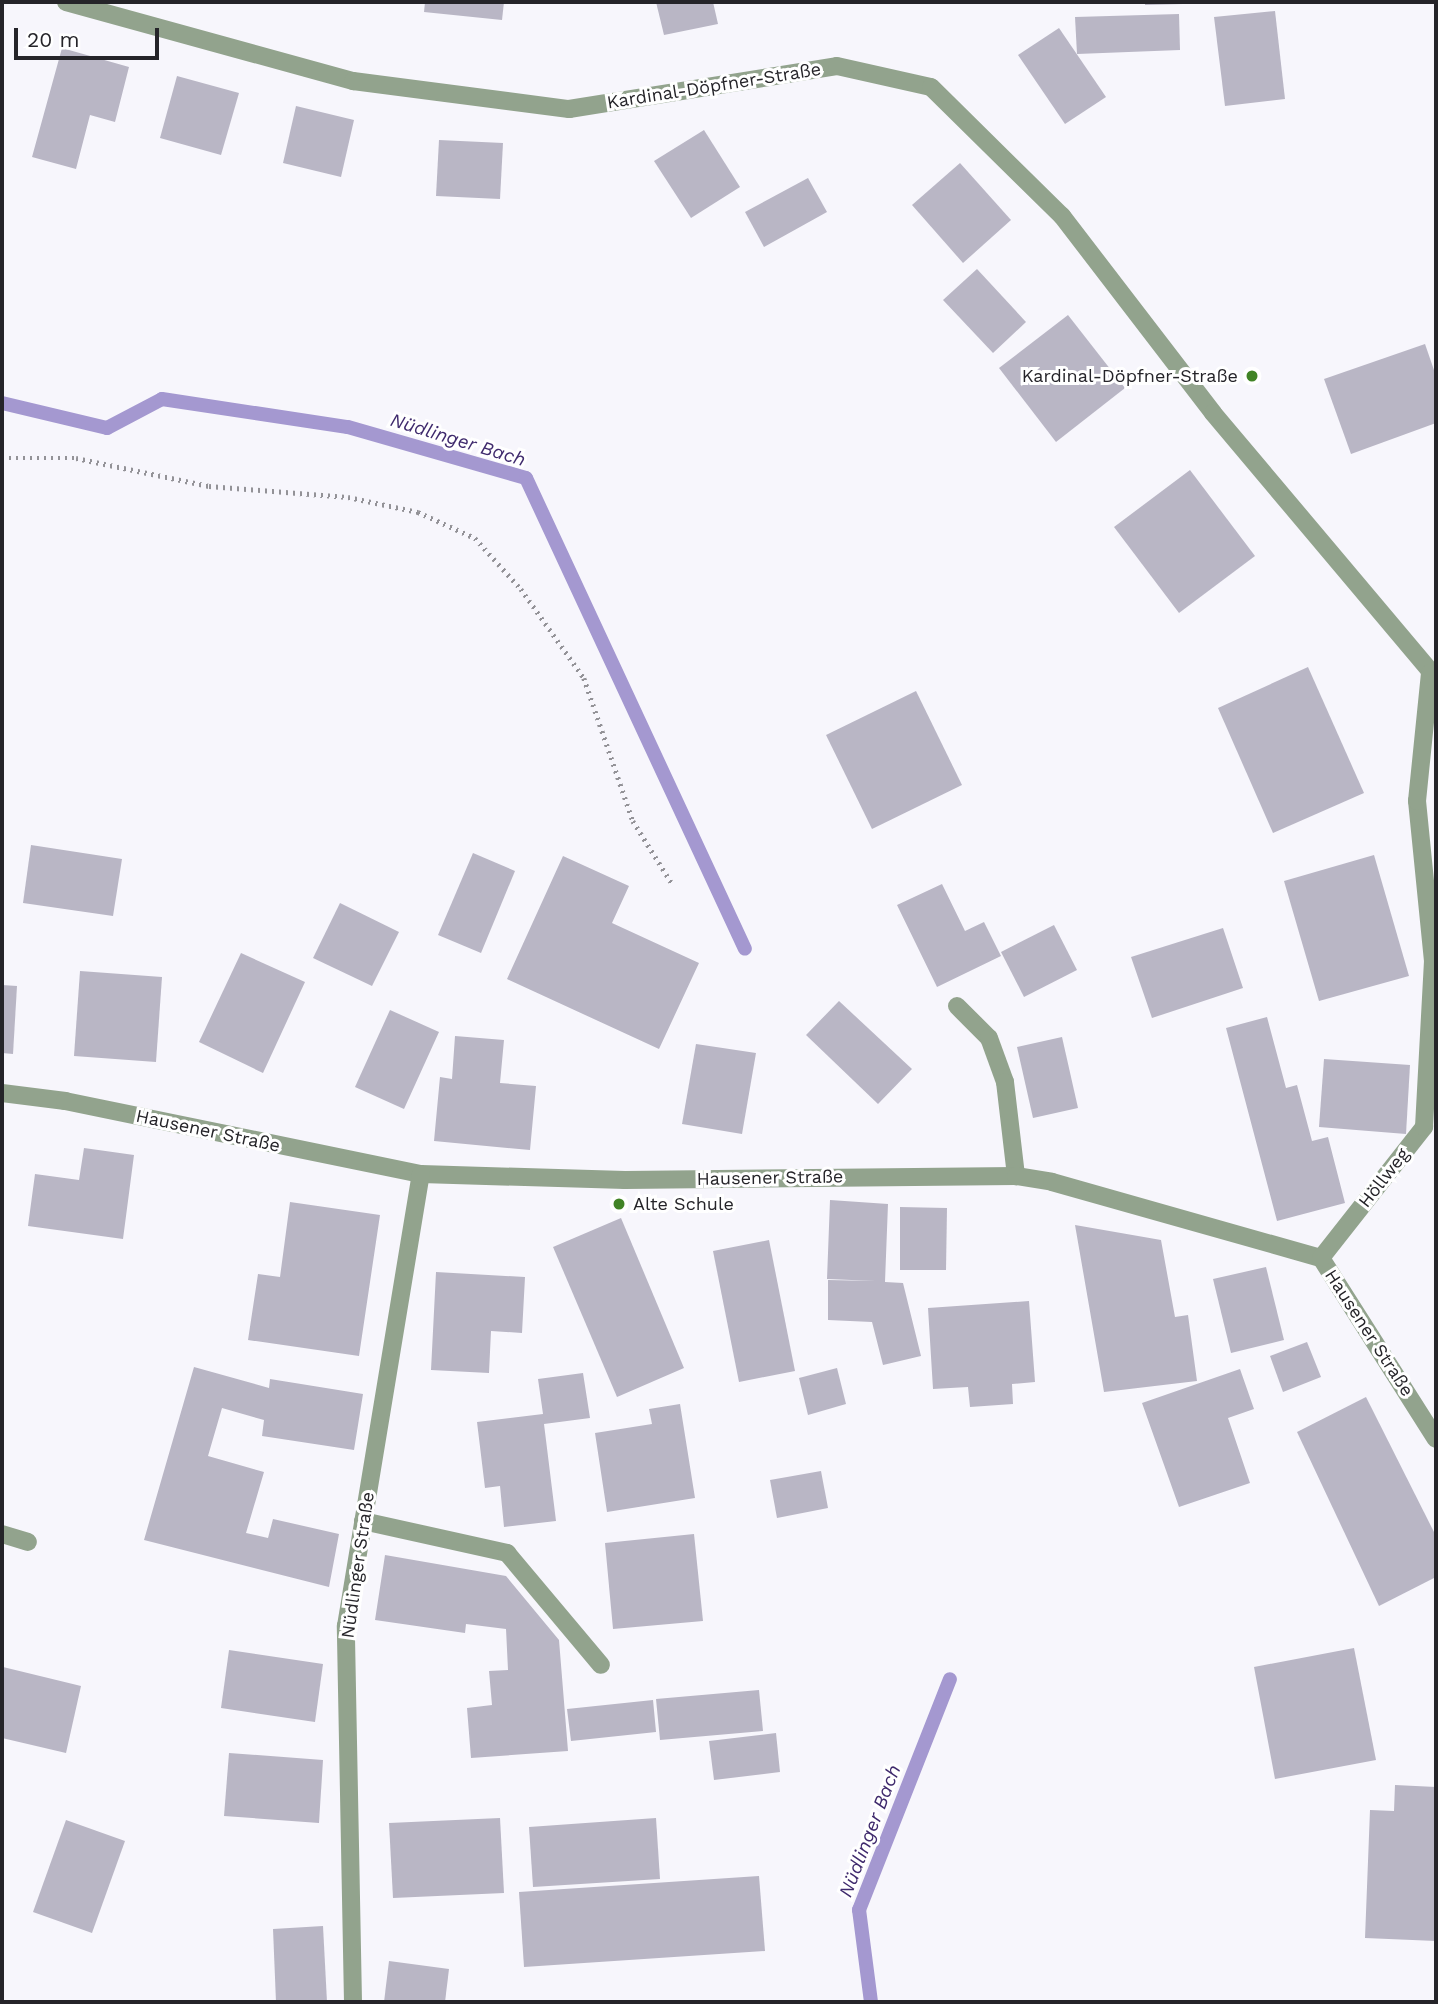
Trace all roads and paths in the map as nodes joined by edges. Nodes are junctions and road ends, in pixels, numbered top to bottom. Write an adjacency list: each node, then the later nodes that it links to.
1 (66, 2): 3 (street, Kardinal-Döpfner-Straße)
2 (2, 458): 4 (path)
3 (1433, 675): 9 (street, Höllweg)
4 (673, 885)
5 (957, 1006): 8 (street)
6 (2, 1093): 7 (street, Hausener Straße)
7 (421, 1174): 8 (street, Hausener Straße); 11 (street, Nüdlinger Straße)
8 (1016, 1176): 9 (street, Hausener Straße)
9 (1321, 1258): 10 (street, Hausener Straße)
10 (1436, 1439)
11 (363, 1521): 14 (street); 15 (street, Nüdlinger Straße)
12 (2, 1534): 13 (street)
13 (28, 1542)
14 (601, 1665)
15 (354, 2002)

